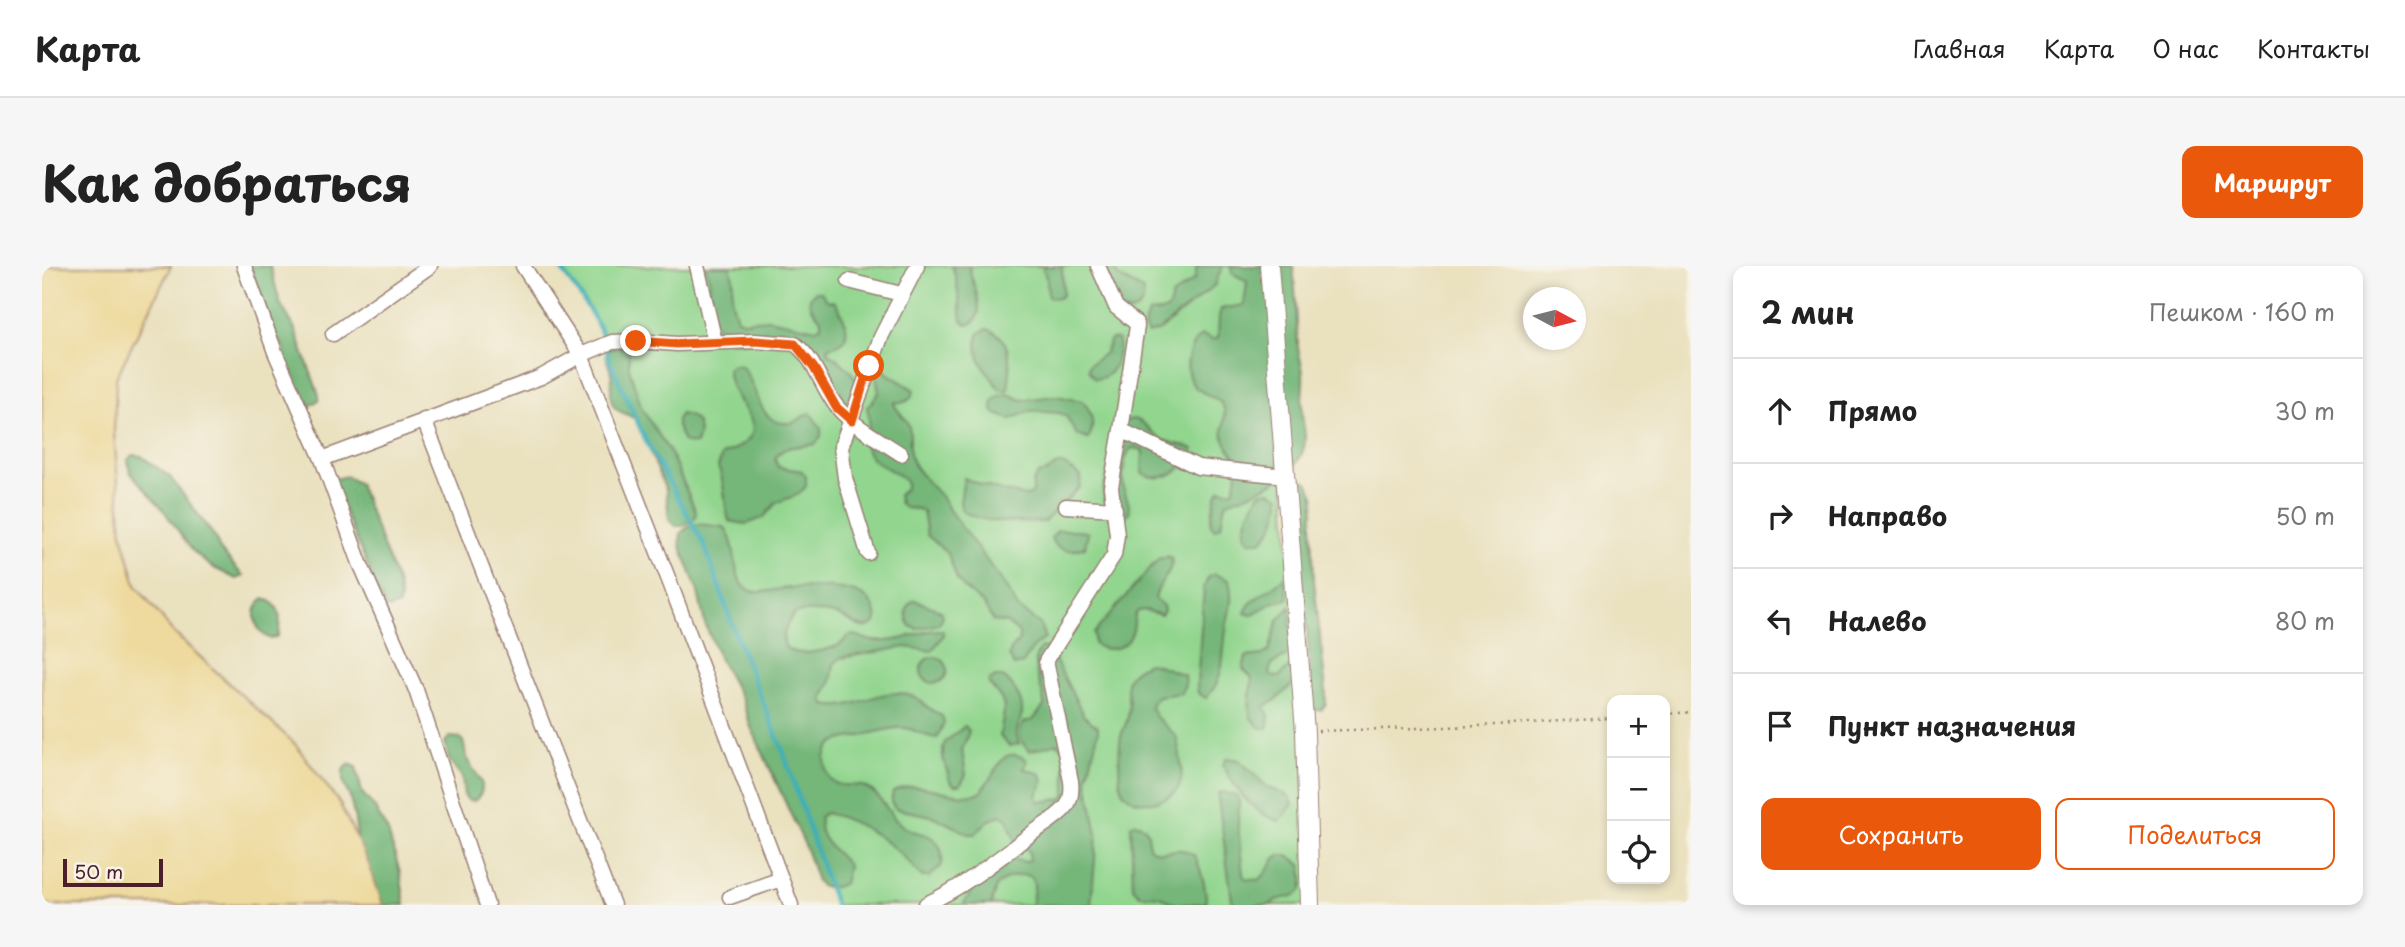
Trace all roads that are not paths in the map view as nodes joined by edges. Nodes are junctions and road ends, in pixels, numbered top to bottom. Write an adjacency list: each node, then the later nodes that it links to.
1 (244, 266): 17 (street)
2 (430, 266): 10 (street)
3 (523, 266): 12 (street)
4 (696, 266): 11 (street)
5 (917, 266): 9 (street)
6 (1098, 266): 15 (street)
7 (1269, 266): 18 (main road)
8 (849, 281): 9 (street)
9 (901, 293): 14 (street)
10 (333, 334)
11 (715, 342): 12 (street); 14 (street)
12 (585, 353): 13 (street); 22 (street)
13 (424, 420): 17 (street); 26 (street)
14 (852, 421): 16 (street); 21 (street)
15 (1121, 430): 18 (street); 20 (street)
16 (901, 454)
17 (323, 459): 25 (street)
18 (1286, 476): 28 (main road)
19 (1066, 506): 20 (street)
20 (1115, 509): 24 (street)
21 (868, 553)
22 (781, 879): 23 (street); 27 (street)
23 (730, 897)
24 (926, 904)
25 (487, 905)
26 (613, 905)
27 (791, 905)
28 (1310, 905)

